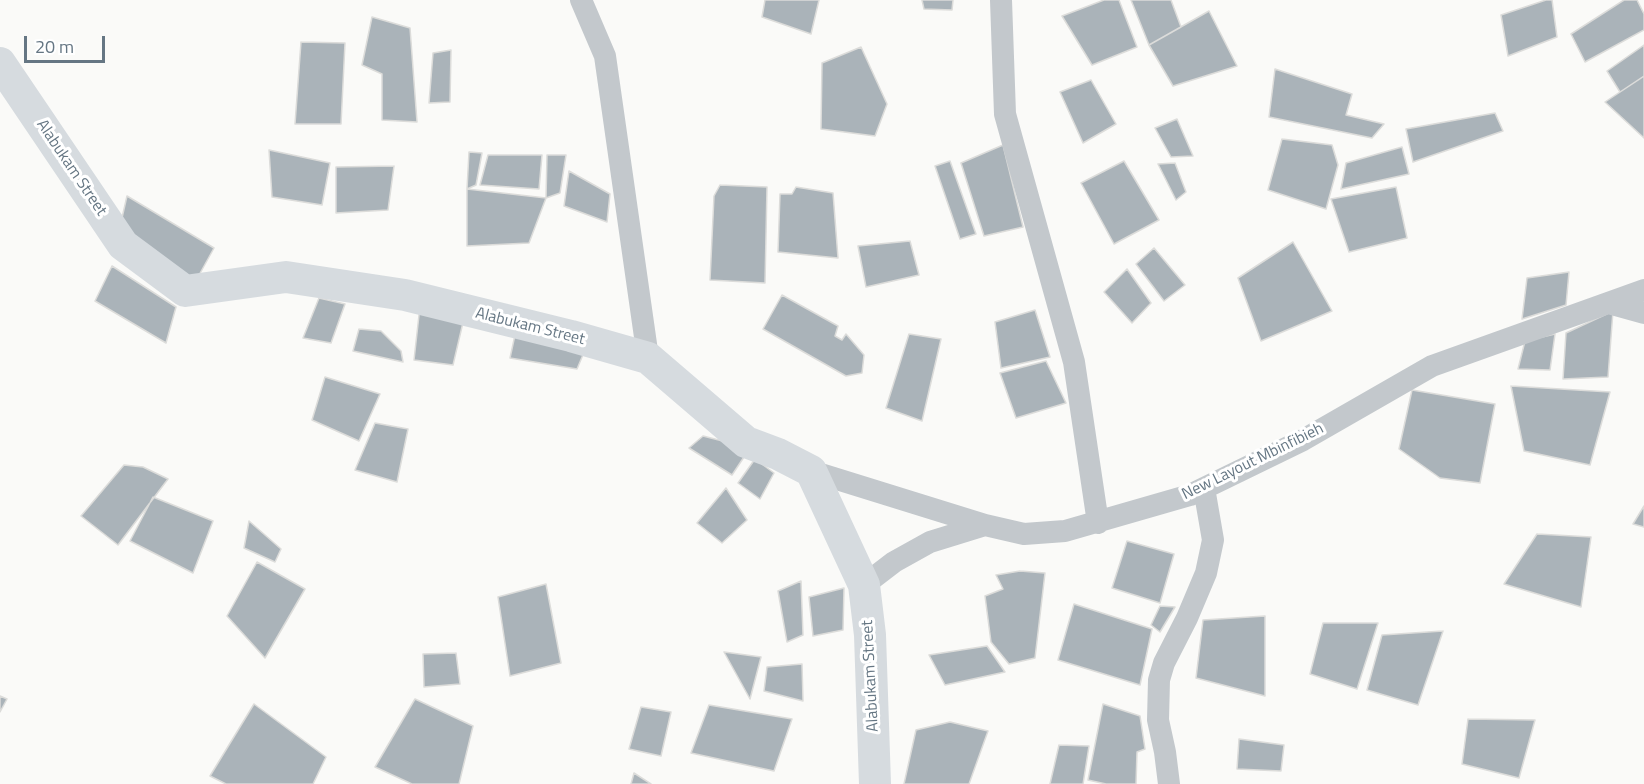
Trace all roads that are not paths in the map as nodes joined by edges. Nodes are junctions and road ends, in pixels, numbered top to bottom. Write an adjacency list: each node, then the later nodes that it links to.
1 (581, 0): 7 (street)
2 (1001, 0): 10 (street)
3 (0, 63): 7 (street, Alabukam Street)
4 (1644, 290): 5 (street, New Layout Mbinfibieh)
5 (1608, 303): 6 (street); 9 (street, New Layout Mbinfibieh)
6 (1644, 313)
7 (648, 358): 8 (street, Alabukam Street)
8 (811, 471): 11 (street, New Layout Mbinfibieh); 12 (street, Alabukam Street)
9 (1204, 488): 10 (street, New Layout Mbinfibieh); 14 (street)
10 (1098, 523): 11 (street, New Layout Mbinfibieh)
11 (985, 525): 12 (street)
12 (864, 585): 13 (street, Alabukam Street)
13 (875, 784)
14 (1169, 784)

